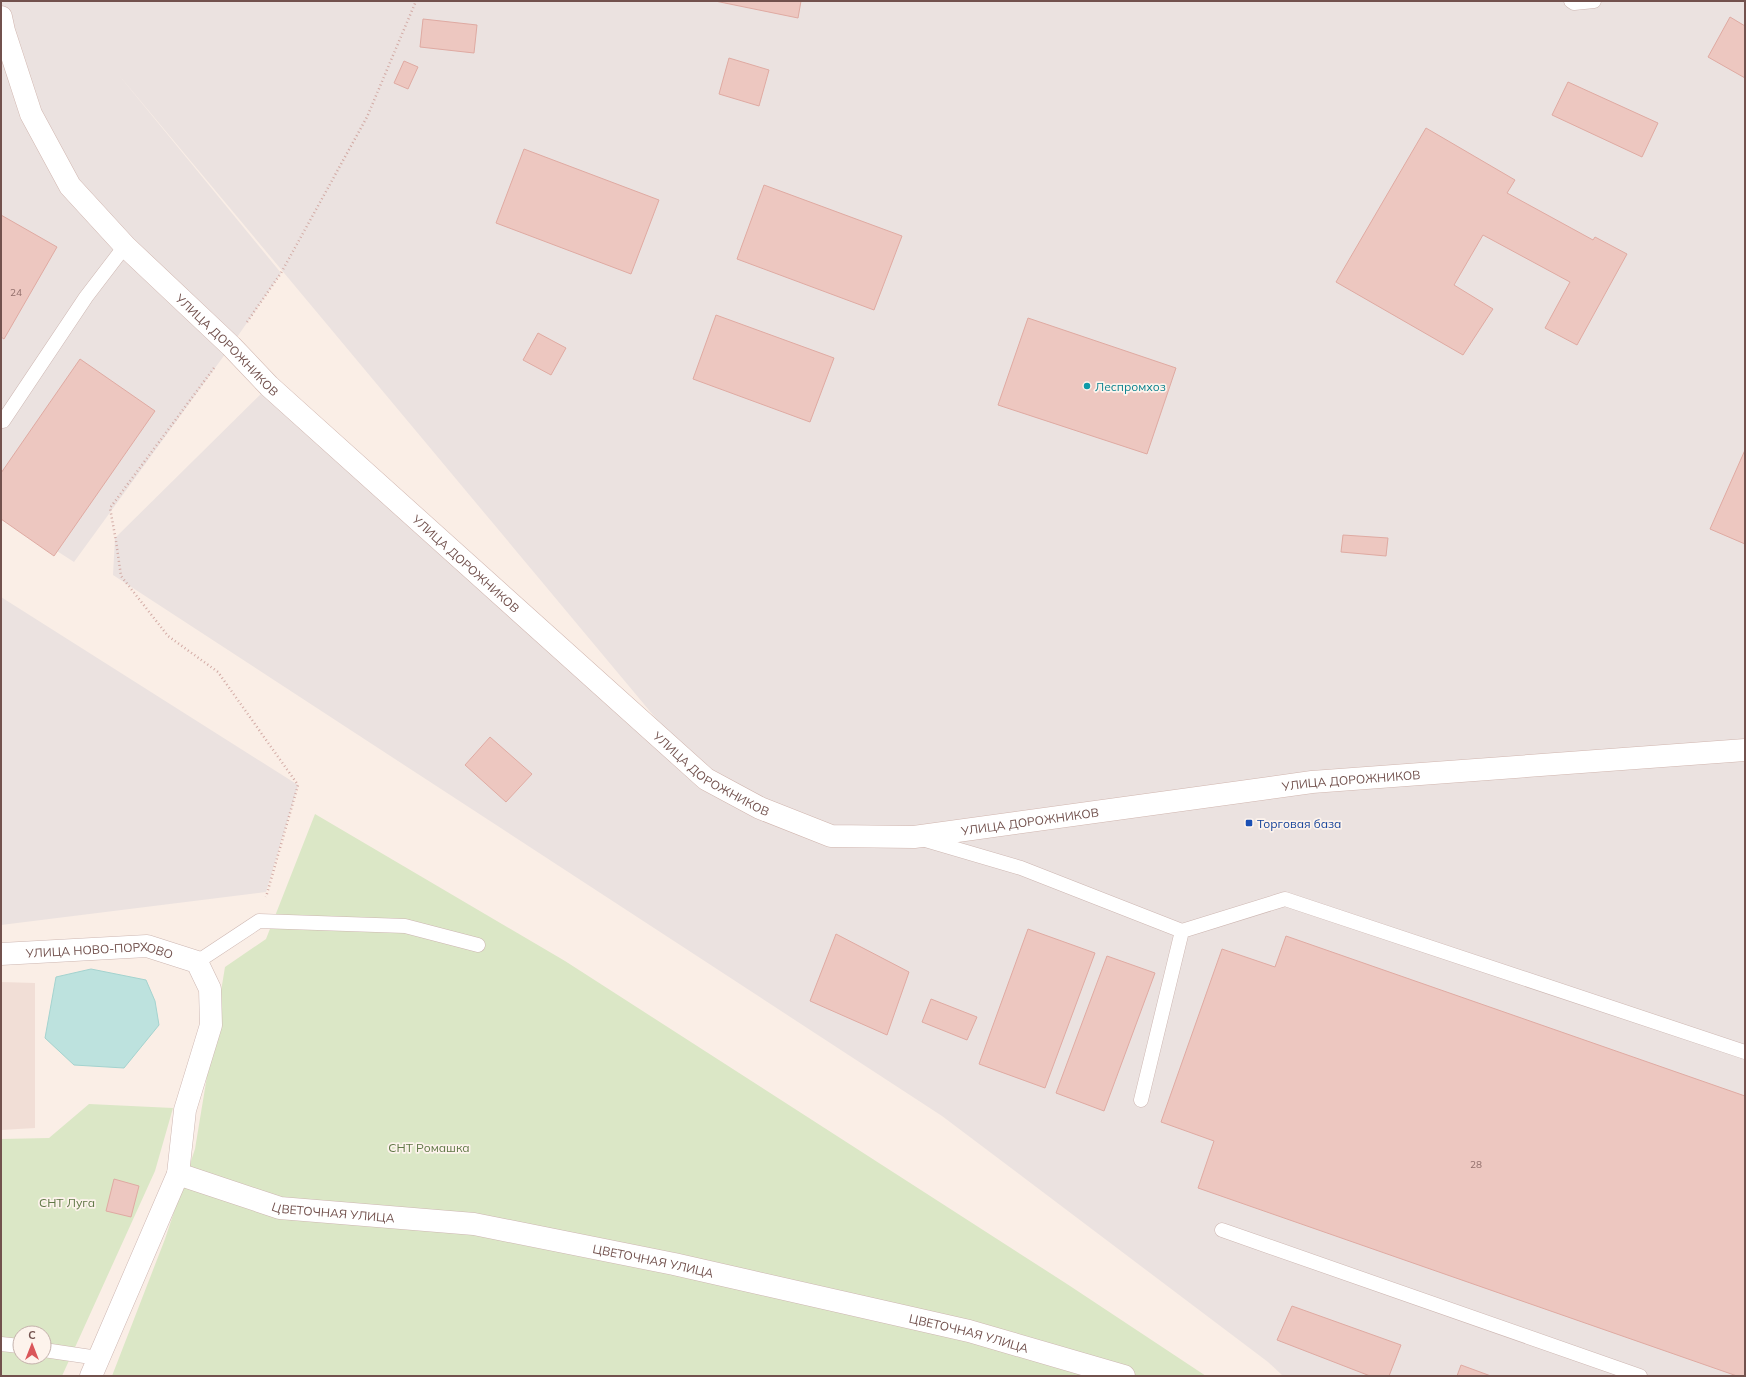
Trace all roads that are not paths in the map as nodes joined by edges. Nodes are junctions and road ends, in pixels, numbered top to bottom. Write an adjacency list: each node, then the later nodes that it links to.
1 (1571, 1): 2 (lane)
2 (1594, 1)
3 (1, 17): 4 (street, УЛИЦА ДОРОЖНИКОВ)
4 (125, 246): 5 (lane); 7 (street, УЛИЦА ДОРОЖНИКОВ)
5 (3, 421)
6 (1745, 750): 7 (street, УЛИЦА ДОРОЖНИКОВ)
7 (914, 837): 8 (lane)
8 (1182, 931): 12 (lane); 13 (lane)
9 (478, 945): 11 (lane)
10 (1, 954): 11 (street, УЛИЦА НОВО-ПОРХОВО)
11 (197, 962): 14 (street)
12 (1745, 1052)
13 (1141, 1100)
14 (178, 1174): 19 (street); 20 (street, ЦВЕТОЧНАЯ УЛИЦА)
15 (1222, 1230): 21 (lane)
16 (1, 1344): 17 (lane)
17 (12, 1345)
18 (52, 1353): 19 (lane)
19 (94, 1367)
20 (1124, 1376)
21 (1640, 1376)

